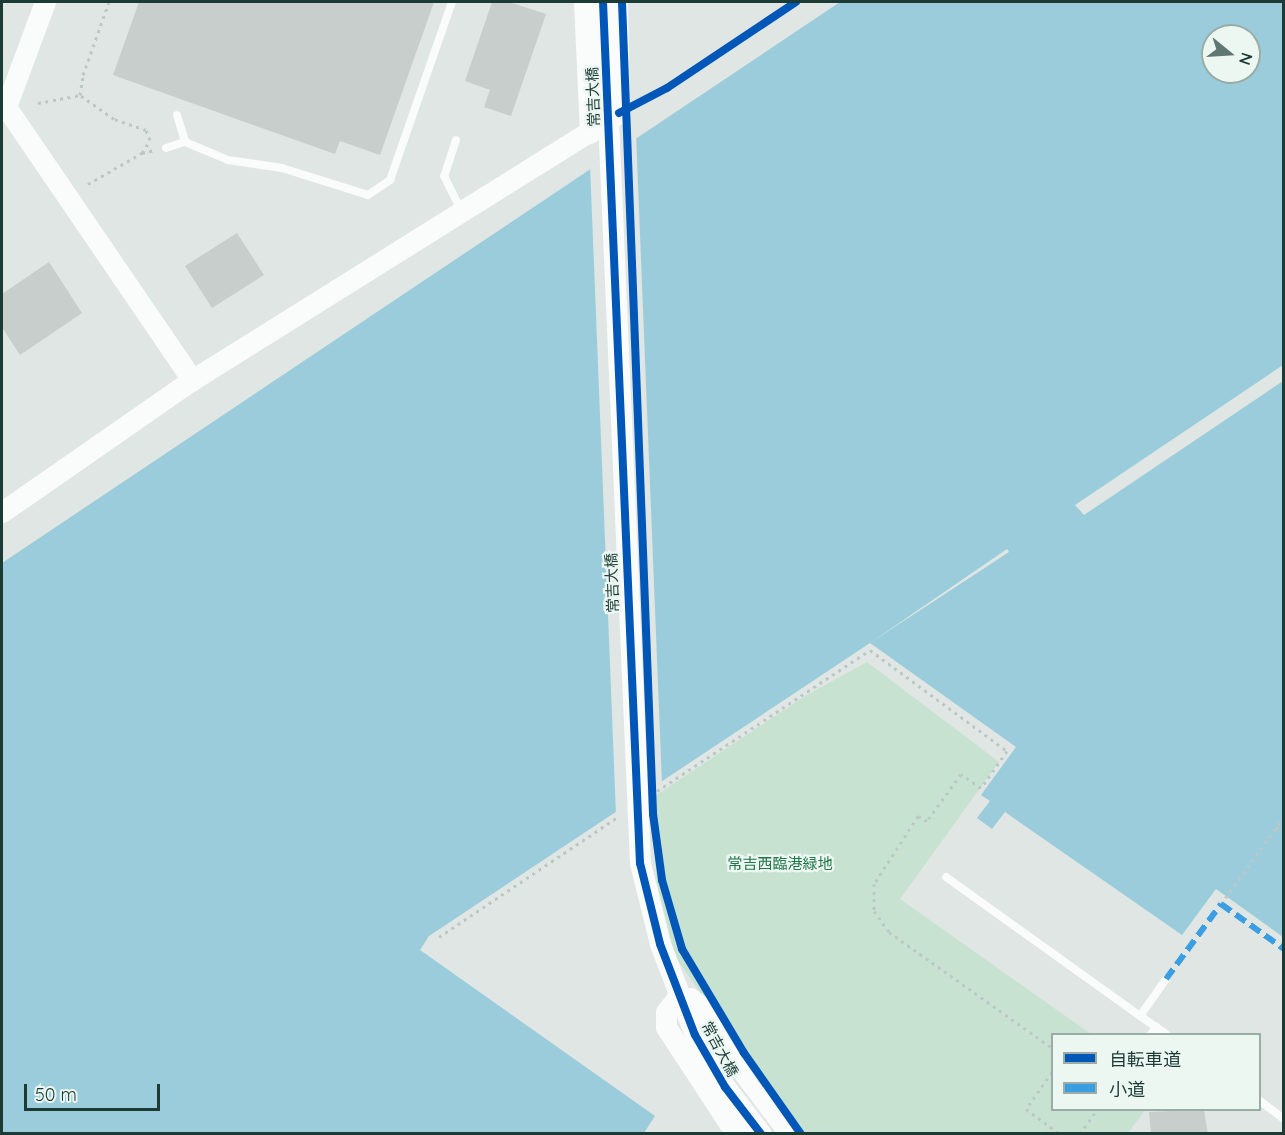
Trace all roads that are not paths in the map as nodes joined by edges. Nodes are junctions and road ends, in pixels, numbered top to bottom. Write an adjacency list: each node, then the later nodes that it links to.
1 (45, 2): 6 (street)
2 (452, 2): 10 (lane)
3 (584, 2): 8 (street)
4 (603, 2): 22 (street, 常吉大橋, bridge)
5 (617, 2): 8 (street)
6 (4, 102): 13 (street)
7 (177, 115): 10 (lane)
8 (590, 133): 12 (street)
9 (456, 140): 12 (lane)
10 (185, 142): 11 (lane)
11 (166, 148)
12 (462, 212): 13 (street)
13 (192, 380): 14 (street)
14 (2, 512)
15 (946, 877): 17 (lane)
16 (1166, 979): 17 (lane)
17 (1140, 1016): 18 (lane)
18 (1154, 1031)
19 (1261, 1102): 20 (lane)
20 (1284, 1119)
21 (736, 1134): 23 (street)
22 (761, 1134)
23 (790, 1134)

